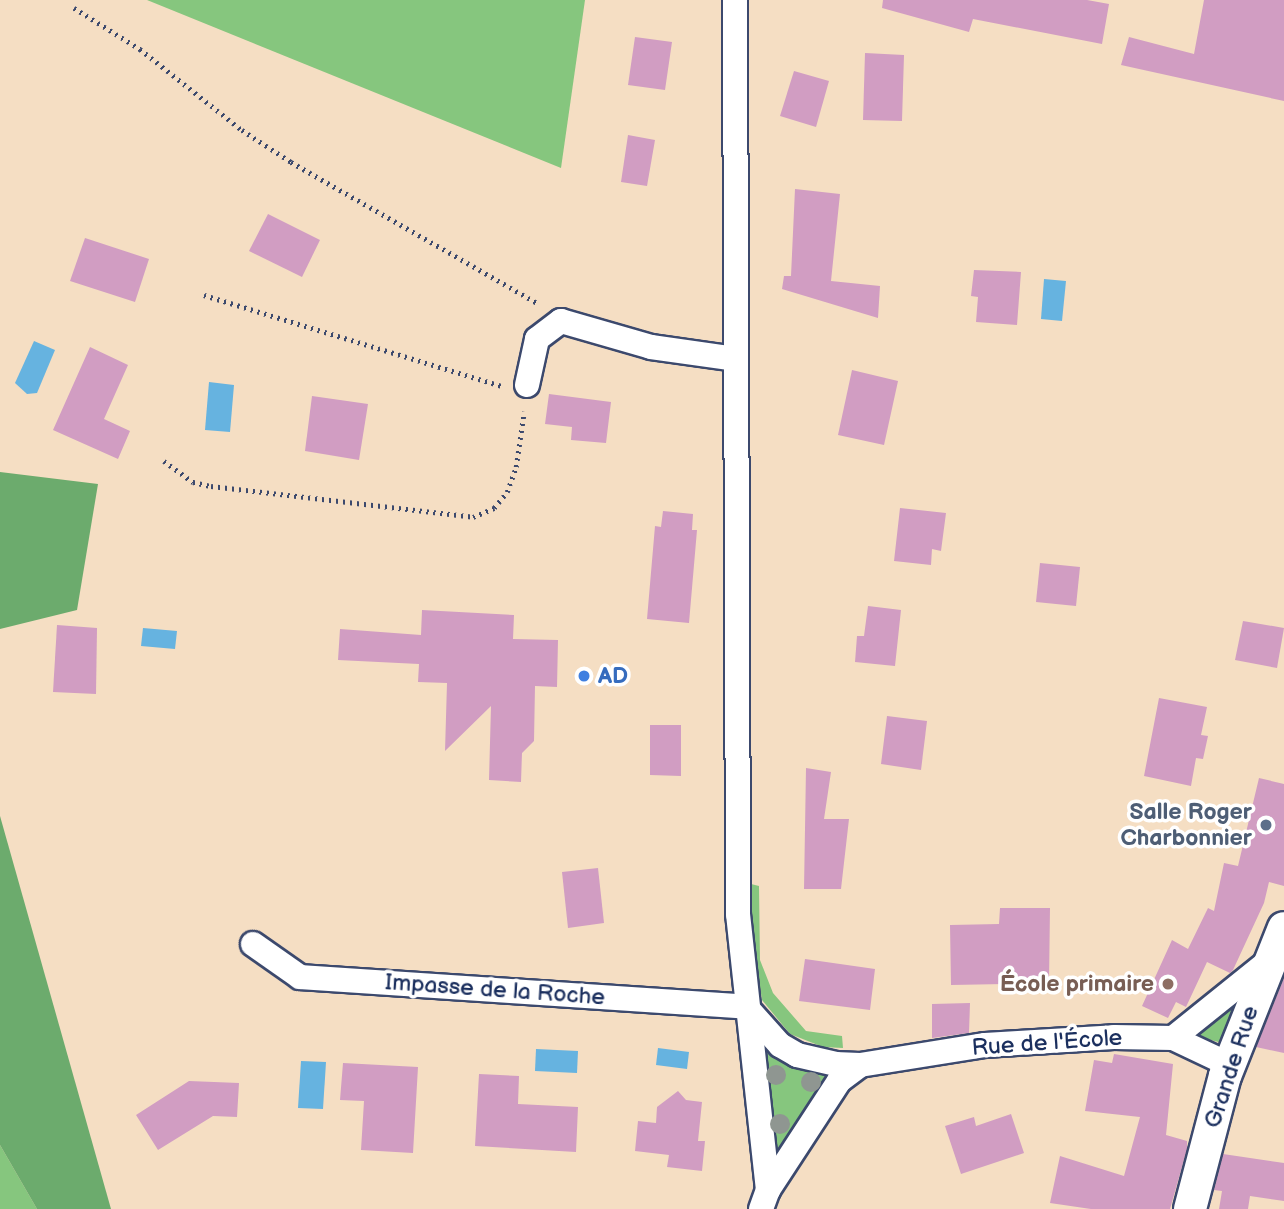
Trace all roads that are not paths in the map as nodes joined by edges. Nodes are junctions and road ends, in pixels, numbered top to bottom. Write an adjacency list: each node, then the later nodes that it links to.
1 (735, 0): 2 (street)
2 (735, 359): 3 (street); 7 (street)
3 (527, 385)
4 (1284, 928): 6 (street, Grande Rue)
5 (253, 944): 7 (street, Impasse de la Roche)
6 (1270, 960): 8 (street); 10 (street, Grande Rue)
7 (747, 1007): 9 (street, Rue de l'École); 11 (street)
8 (1173, 1038): 9 (street, Rue de l'École); 10 (street, Rue de l'École)
9 (860, 1065): 11 (street)
10 (1230, 1065): 12 (street, Grande Rue)
11 (764, 1199)
12 (1190, 1209)

